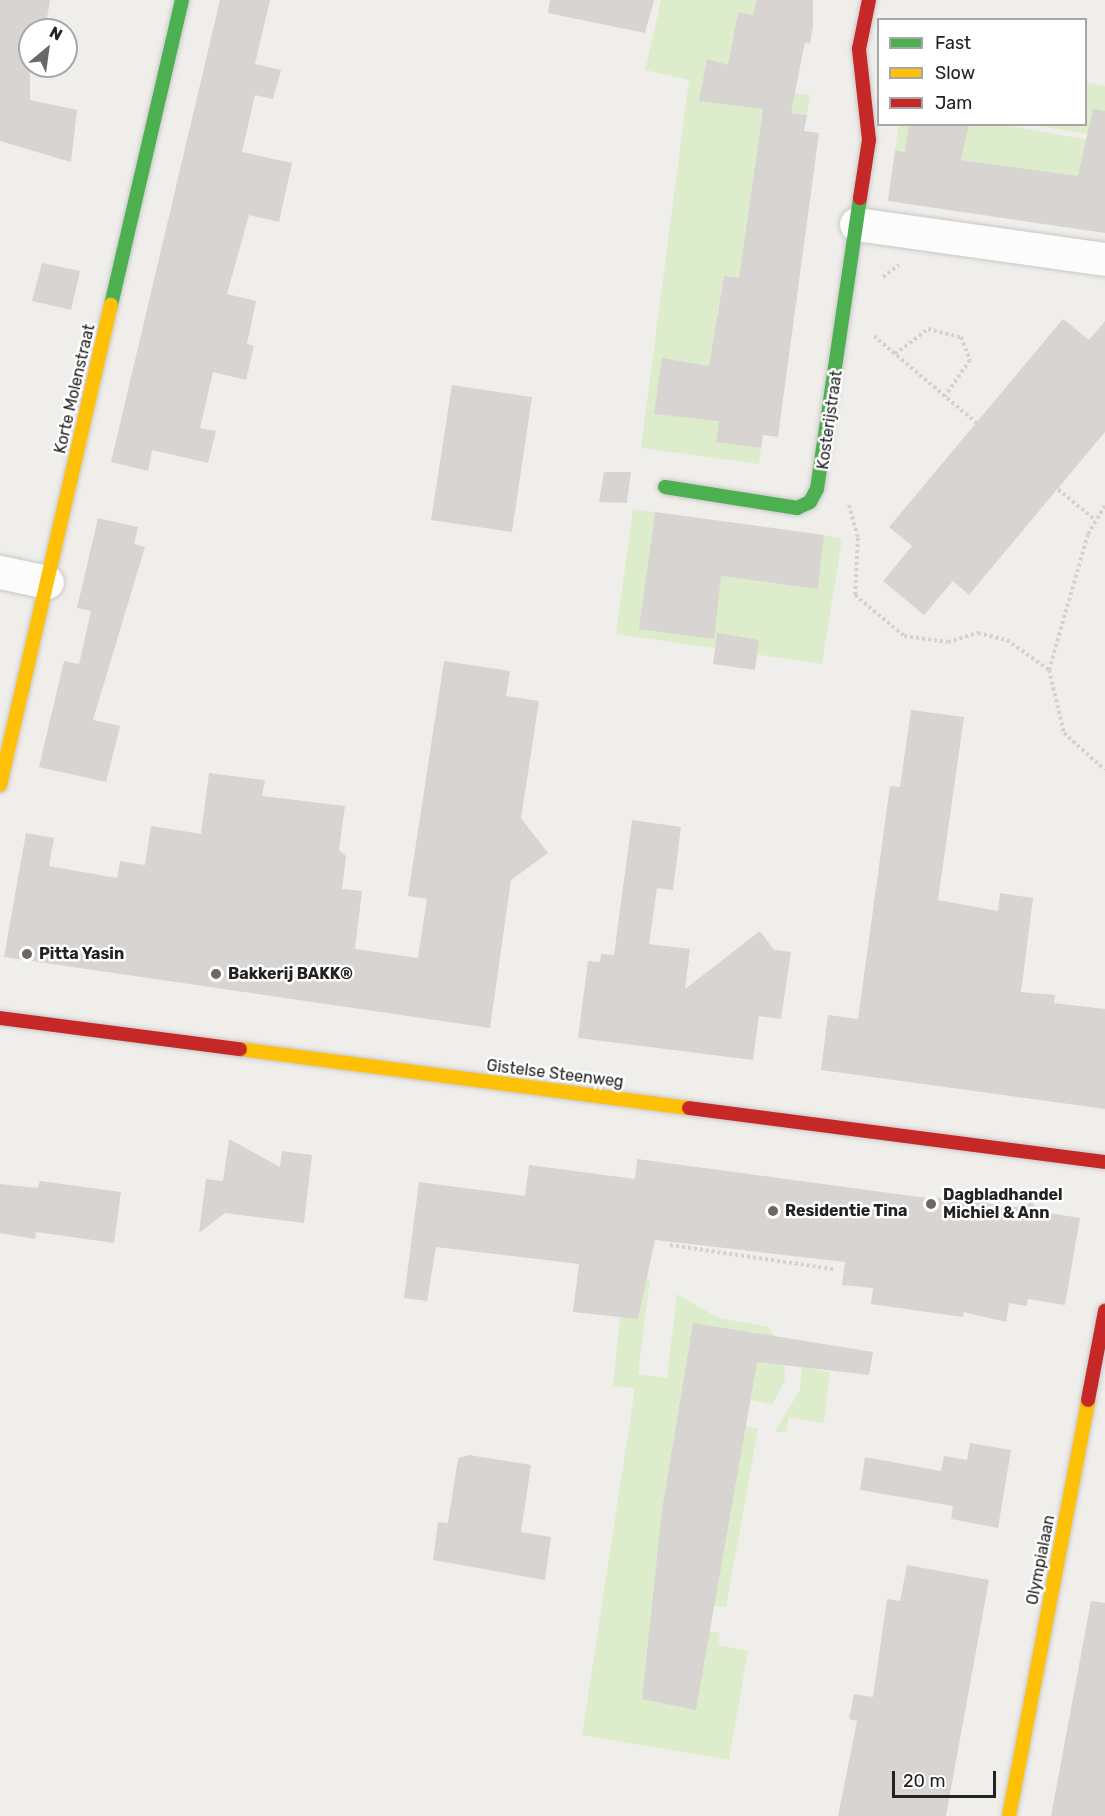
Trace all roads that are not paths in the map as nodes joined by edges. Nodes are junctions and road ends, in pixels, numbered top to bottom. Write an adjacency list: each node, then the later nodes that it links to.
1 (182, 0): 7 (street, Korte Molenstraat)
2 (869, 0): 3 (street, Kosterijstraat)
3 (856, 224): 4 (street); 5 (street, Kosterijstraat)
4 (1105, 259)
5 (665, 487)
6 (0, 572): 7 (street)
7 (47, 582): 8 (street, Korte Molenstraat)
8 (0, 785)
9 (0, 1018): 10 (street, Gistelse Steenweg)
10 (1105, 1162)
11 (1105, 1311): 12 (street, Olympialaan)
12 (1010, 1816)

